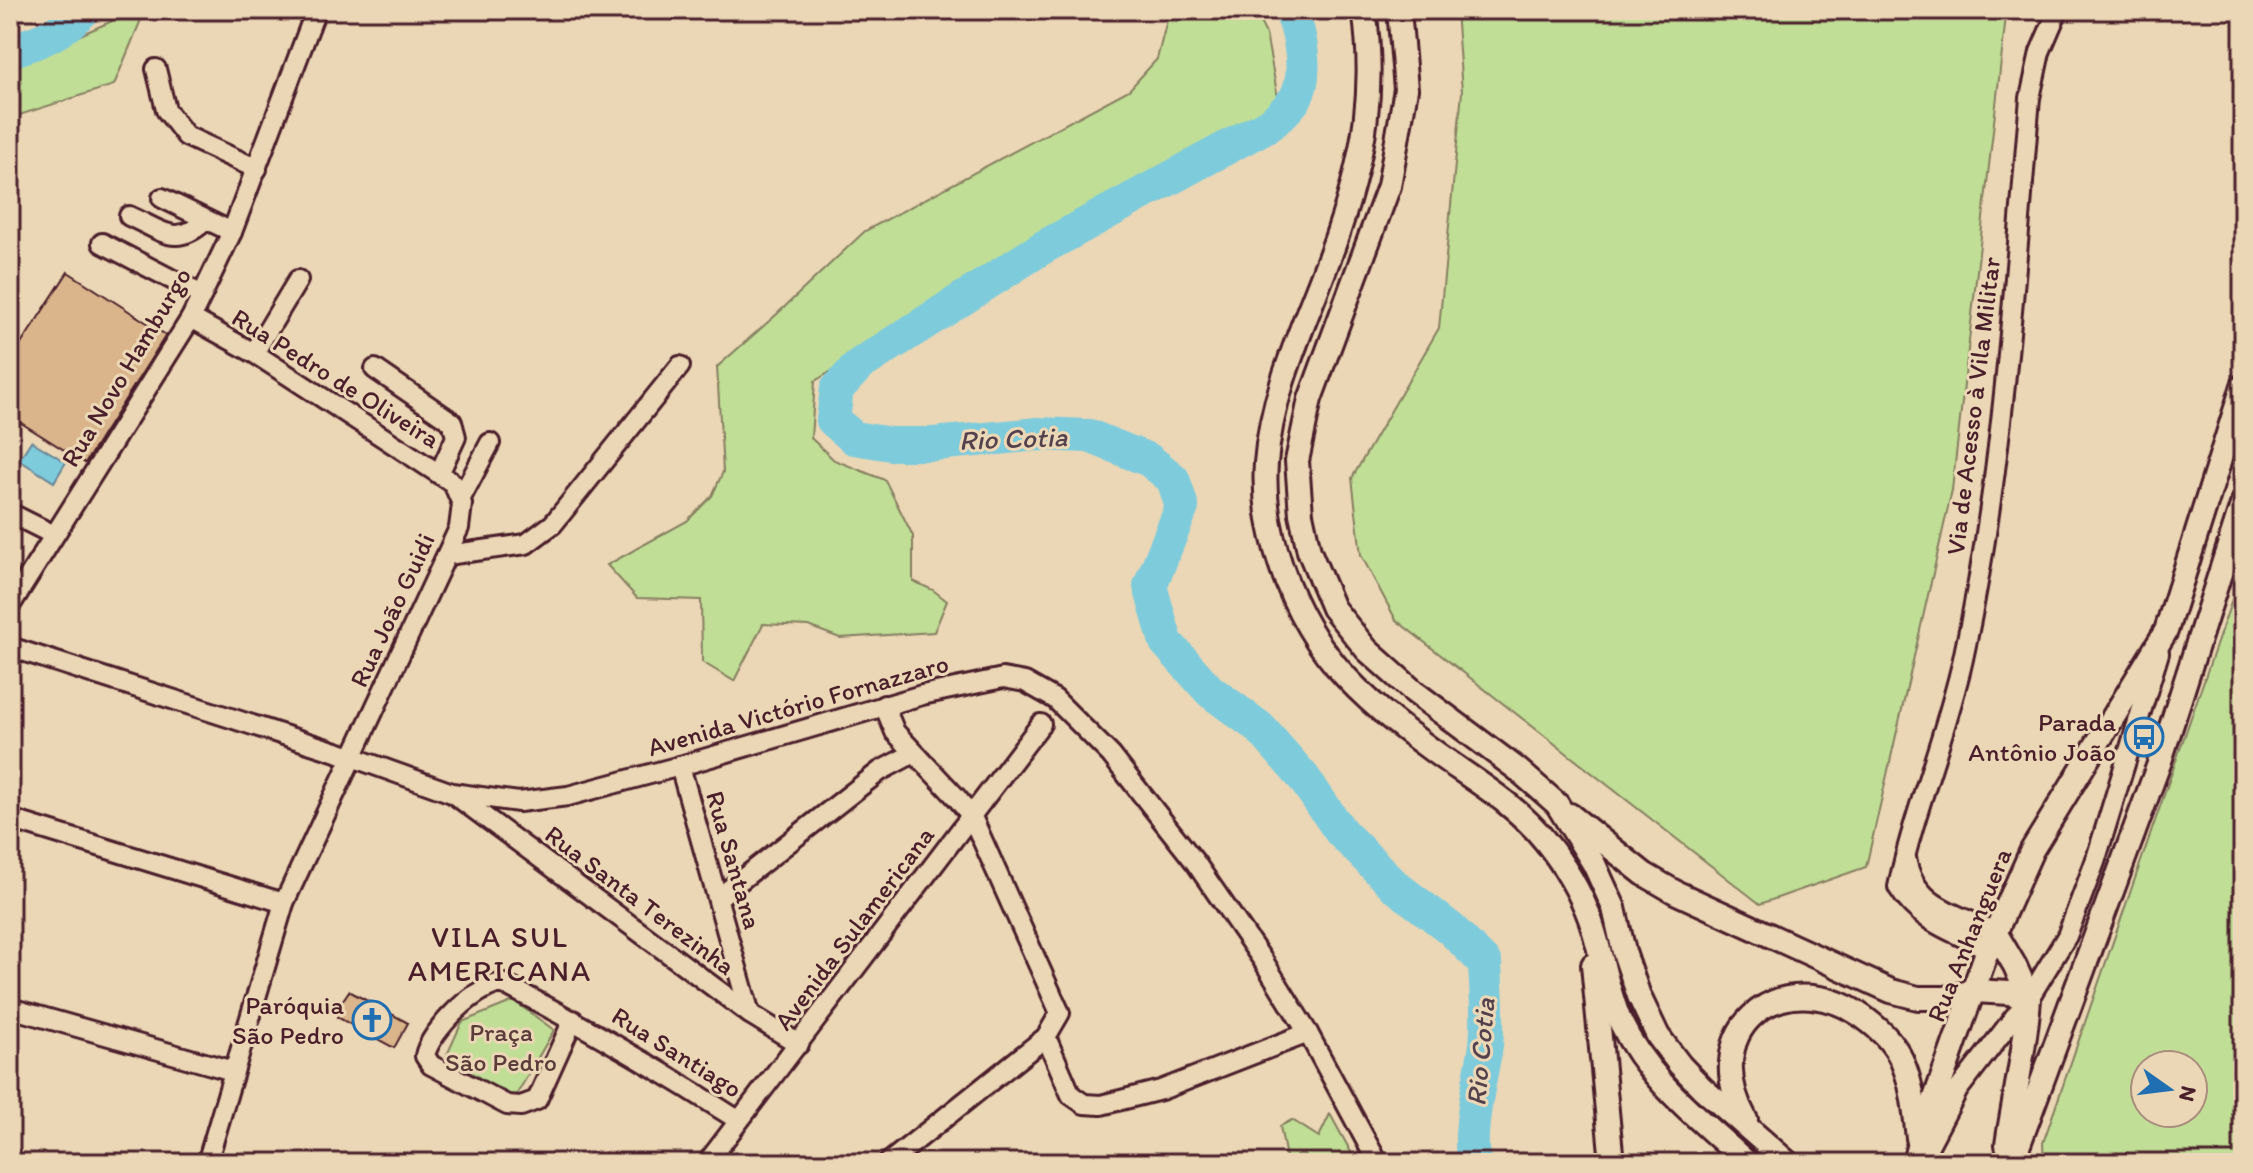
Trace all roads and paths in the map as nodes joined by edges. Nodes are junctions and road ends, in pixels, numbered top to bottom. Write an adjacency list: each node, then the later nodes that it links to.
1 (316, 10): 6 (street, Rua Novo Hamburgo)
2 (1364, 10): 39 (main road)
3 (1399, 10): 34 (main road)
4 (2058, 10): 40 (street, Via de Acesso à Vila Militar)
5 (156, 69): 6 (street)
6 (257, 169): 10 (street, Rua Novo Hamburgo)
7 (162, 198): 9 (street)
8 (129, 216): 9 (street)
9 (206, 220): 10 (street)
10 (232, 232): 13 (street, Rua Novo Hamburgo)
11 (102, 243): 13 (street)
12 (298, 280): 15 (street)
13 (202, 295): 14 (street, Rua Novo Hamburgo)
14 (191, 318): 15 (street, Rua Pedro de Oliveira); 23 (street, Rua Novo Hamburgo)
15 (254, 353): 20 (street, Rua Pedro de Oliveira)
16 (680, 366): 24 (street)
17 (375, 369): 20 (street)
18 (2243, 386): 26 (main road, Rua Anhanguera)
19 (490, 443): 20 (street)
20 (451, 485): 24 (street, Rua João Guidi)
21 (2243, 502): 61 (main road)
22 (10, 513): 23 (street)
23 (54, 535): 25 (street, Rua Novo Hamburgo)
24 (447, 555): 31 (street, Rua João Guidi)
25 (10, 606)
26 (2166, 631): 40 (main road, Rua Anhanguera); 42 (street)
27 (11, 652): 31 (street, Avenida Victório Fornazzaro)
28 (884, 705): 30 (street); 32 (street, Avenida Victório Fornazzaro); 46 (street, Avenida Victório Fornazzaro)
29 (1041, 724): 35 (street, Avenida Sulamericana)
30 (914, 753): 35 (street); 37 (street)
31 (352, 757): 33 (street, Avenida Victório Fornazzaro); 38 (street, Rua João Guidi)
32 (680, 766): 33 (street, Avenida Victório Fornazzaro); 37 (street, Rua Santana)
33 (452, 793): 44 (street, Rua Santa Terezinha)
34 (1557, 804): 41 (main road); 51 (main road)
35 (972, 817): 47 (street); 48 (street, Avenida Sulamericana)
36 (10, 819): 38 (street)
37 (718, 898): 44 (street, Rua Santana)
38 (284, 903): 49 (street, Rua João Guidi)
39 (1590, 916): 57 (main road); 58 (main road)
40 (1991, 940): 41 (main road, Rua Anhanguera); 42 (main road)
41 (1974, 991): 42 (main road); 52 (main road, Rua Anhanguera)
42 (2029, 998): 52 (street); 60 (main road)
43 (10, 1008): 49 (street)
44 (750, 1014): 48 (street, Rua Santa Terezinha)
45 (573, 1020): 45 (street, Rua Santiago); 50 (street, Rua Santiago)
46 (1308, 1033): 47 (street); 56 (street, Avenida Victório Fornazzaro)
47 (1046, 1037): 55 (street)
48 (799, 1044): 50 (street, Avenida Sulamericana)
49 (233, 1071): 53 (street, Rua João Guidi)
50 (738, 1120): 54 (street, Avenida Sulamericana)
51 (1753, 1131): 52 (main road); 59 (main road)
52 (1918, 1156)
53 (207, 1163)
54 (707, 1163)
55 (888, 1163)
56 (1378, 1163)
57 (1612, 1163)
58 (1747, 1163)
59 (1788, 1163)
60 (2005, 1163)
61 (2012, 1163)

